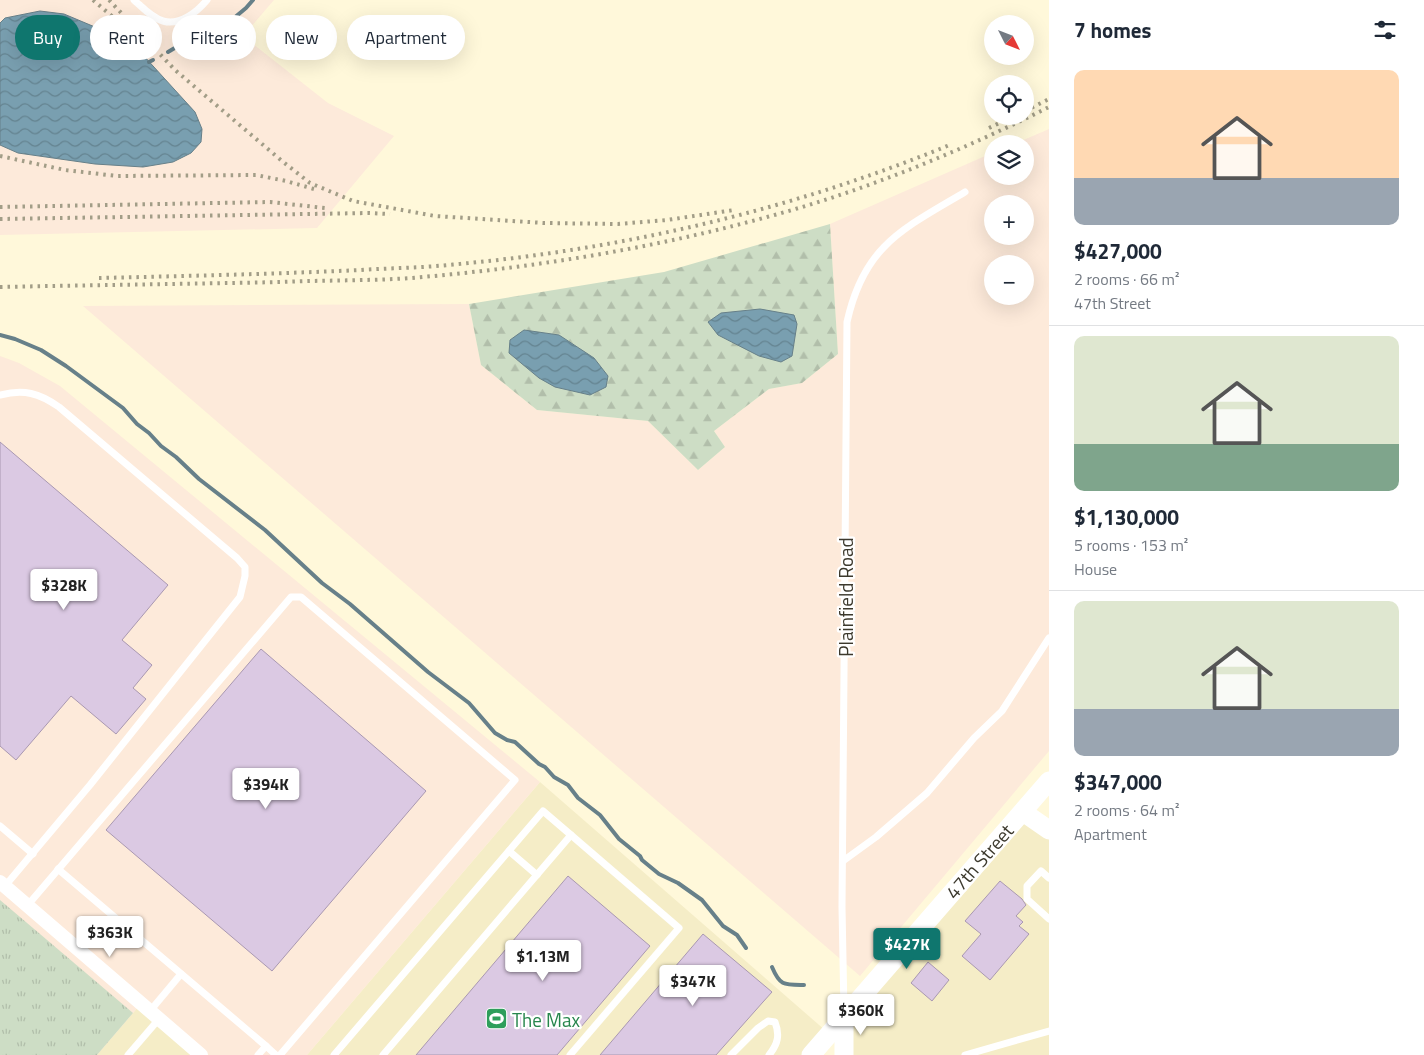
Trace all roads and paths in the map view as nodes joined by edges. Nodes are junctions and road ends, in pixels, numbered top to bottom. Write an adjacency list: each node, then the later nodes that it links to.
1 (134, 0): 2 (lane)
2 (207, 0)
3 (965, 192): 13 (lane, Plainfield Road)
4 (0, 395): 12 (lane)
5 (1049, 638): 13 (lane)
6 (1049, 781): 7 (main road, 47th Street)
7 (1023, 812): 9 (main road); 22 (main road, 47th Street)
8 (0, 826): 12 (lane)
9 (1049, 830)
10 (571, 835): 11 (lane); 15 (lane); 32 (lane)
11 (509, 851): 15 (lane); 30 (lane)
12 (33, 854): 17 (lane)
13 (843, 861): 22 (lane, Plainfield Road)
14 (58, 869): 18 (lane); 20 (lane); 29 (lane)
15 (537, 875): 31 (lane)
16 (1049, 878): 19 (lane)
17 (2, 884): 18 (street)
18 (28, 906): 21 (street)
19 (1049, 919)
20 (181, 974): 21 (lane); 24 (lane)
21 (155, 1015): 25 (lane); 26 (street)
22 (844, 1018): 35 (main road, 47th Street); 36 (main road, Plainfield Road)
23 (1049, 1031): 37 (lane)
24 (266, 1046): 27 (lane); 28 (lane)
25 (128, 1055)
26 (202, 1055)
27 (258, 1055)
28 (276, 1055)
29 (280, 1055)
30 (334, 1055)
31 (383, 1055)
32 (570, 1055)
33 (731, 1055): 34 (lane)
34 (769, 1055)
35 (811, 1055)
36 (844, 1055)
37 (965, 1055)

